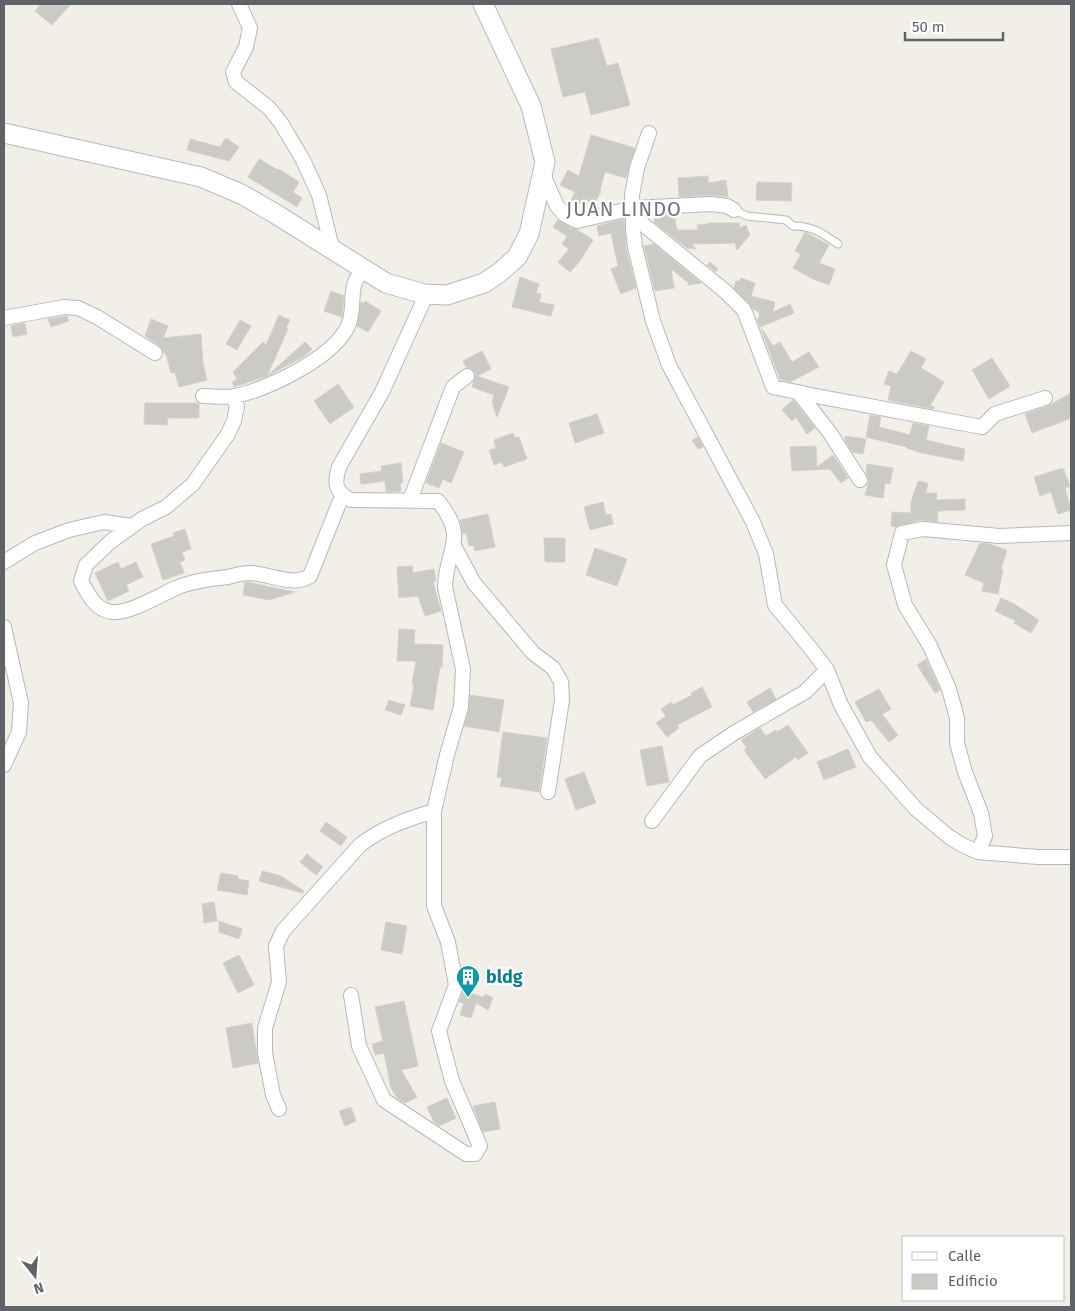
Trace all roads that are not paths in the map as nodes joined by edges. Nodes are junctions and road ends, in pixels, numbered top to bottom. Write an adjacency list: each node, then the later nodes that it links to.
1 (239, 4): 9 (street)
2 (482, 4): 5 (main road)
3 (4, 133): 9 (main road)
4 (649, 133): 7 (street)
5 (543, 175): 7 (street); 11 (main road)
6 (734, 210): 7 (street); 8 (lane)
7 (634, 212): 15 (street); 27 (street)
8 (838, 244)
9 (332, 248): 10 (main road)
10 (363, 268): 11 (main road); 17 (street)
11 (427, 293): 20 (street)
12 (4, 318): 13 (street)
13 (155, 353)
14 (467, 376): 21 (street)
15 (798, 392): 18 (street); 19 (street)
16 (203, 396): 17 (street)
17 (233, 396): 22 (street)
18 (1045, 398)
19 (860, 480)
20 (342, 496): 21 (street); 22 (street)
21 (410, 500): 24 (street)
22 (131, 526): 25 (street)
23 (1071, 534): 32 (street)
24 (454, 546): 29 (street); 30 (street)
25 (4, 562)
26 (4, 627): 28 (street)
27 (827, 670): 31 (street); 32 (street)
28 (4, 765)
29 (548, 792)
30 (434, 811): 34 (street); 35 (street)
31 (652, 821)
32 (978, 852): 33 (street)
33 (1071, 857)
34 (351, 996)
35 (279, 1109)

